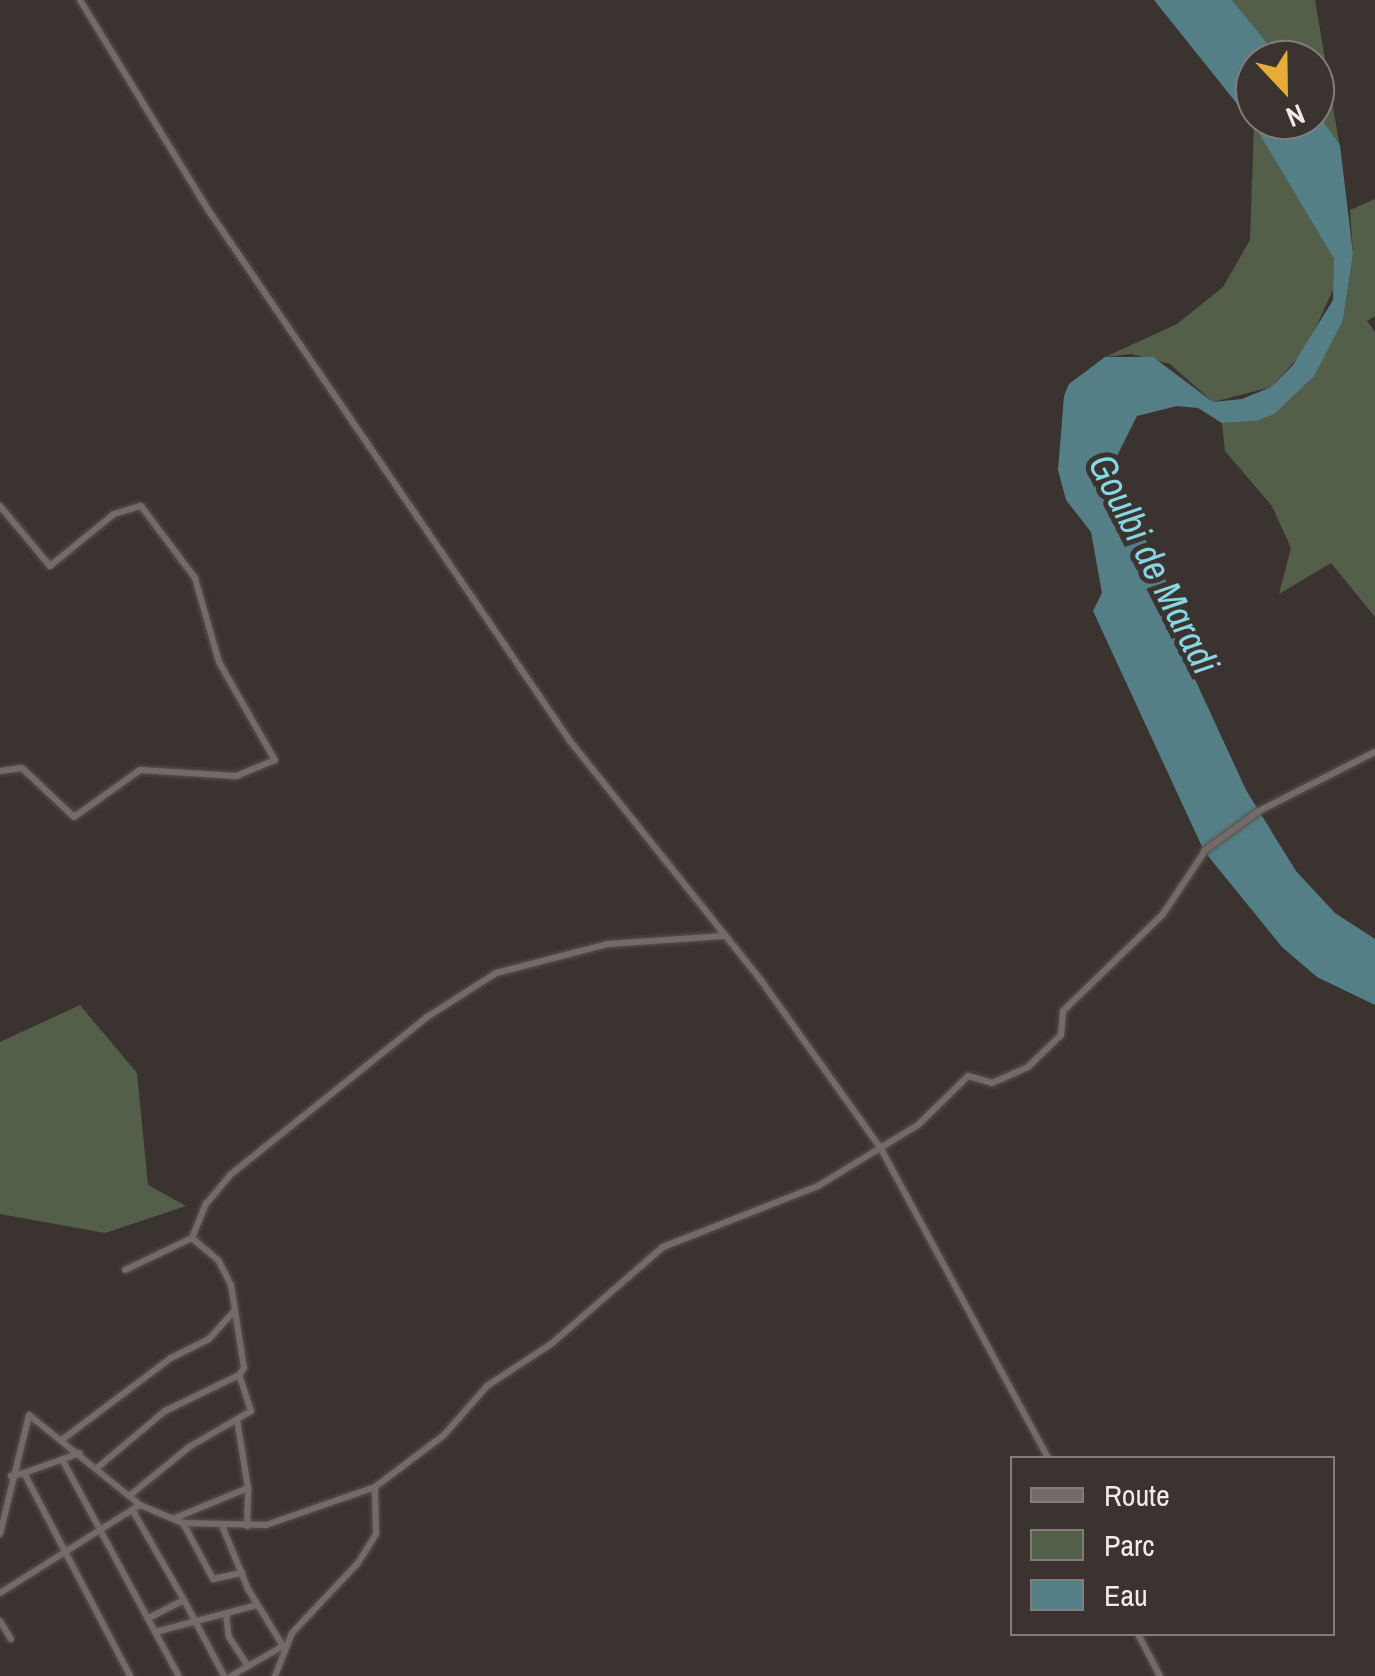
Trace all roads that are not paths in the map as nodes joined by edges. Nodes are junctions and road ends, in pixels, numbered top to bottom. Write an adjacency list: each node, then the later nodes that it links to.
1 (80, 0): 5 (street)
2 (0, 506): 4 (street)
3 (1375, 752): 6 (street)
4 (0, 771)
5 (725, 936): 6 (street); 7 (street)
6 (880, 1147): 14 (street); 19 (street)
7 (192, 1238): 8 (street); 9 (street)
8 (124, 1270)
9 (235, 1310): 10 (street); 12 (street)
10 (238, 1375): 11 (street); 16 (street)
11 (238, 1420): 20 (street); 21 (street)
12 (63, 1439): 13 (street); 18 (street)
13 (80, 1453): 15 (street); 16 (street)
14 (1047, 1456)
15 (62, 1462): 17 (street); 27 (street)
16 (97, 1468): 21 (street)
17 (24, 1473): 18 (street); 29 (street)
18 (11, 1476): 28 (street)
19 (376, 1487): 25 (street); 41 (street)
20 (248, 1488): 23 (street); 25 (street)
21 (129, 1496): 22 (street)
22 (137, 1508): 23 (street); 27 (street); 32 (street)
23 (172, 1519): 24 (street)
24 (182, 1523): 26 (street); 30 (street)
25 (247, 1526): 26 (street)
26 (223, 1528): 30 (street)
27 (101, 1530): 29 (street); 35 (street)
28 (0, 1534)
29 (61, 1553): 31 (street); 43 (street)
30 (242, 1573): 33 (street)
31 (0, 1594)
32 (184, 1600): 35 (street); 37 (street)
33 (257, 1605): 34 (street); 41 (street)
34 (226, 1614): 37 (street); 42 (street)
35 (151, 1617): 38 (street)
36 (0, 1620): 40 (street)
37 (194, 1620): 38 (street); 45 (street)
38 (159, 1631): 44 (street)
39 (1139, 1636): 48 (street)
40 (11, 1640)
41 (283, 1646): 42 (street); 47 (street)
42 (248, 1666): 46 (street)
43 (130, 1676)
44 (179, 1676)
45 (224, 1676)
46 (231, 1676)
47 (276, 1676)
48 (1160, 1676)

